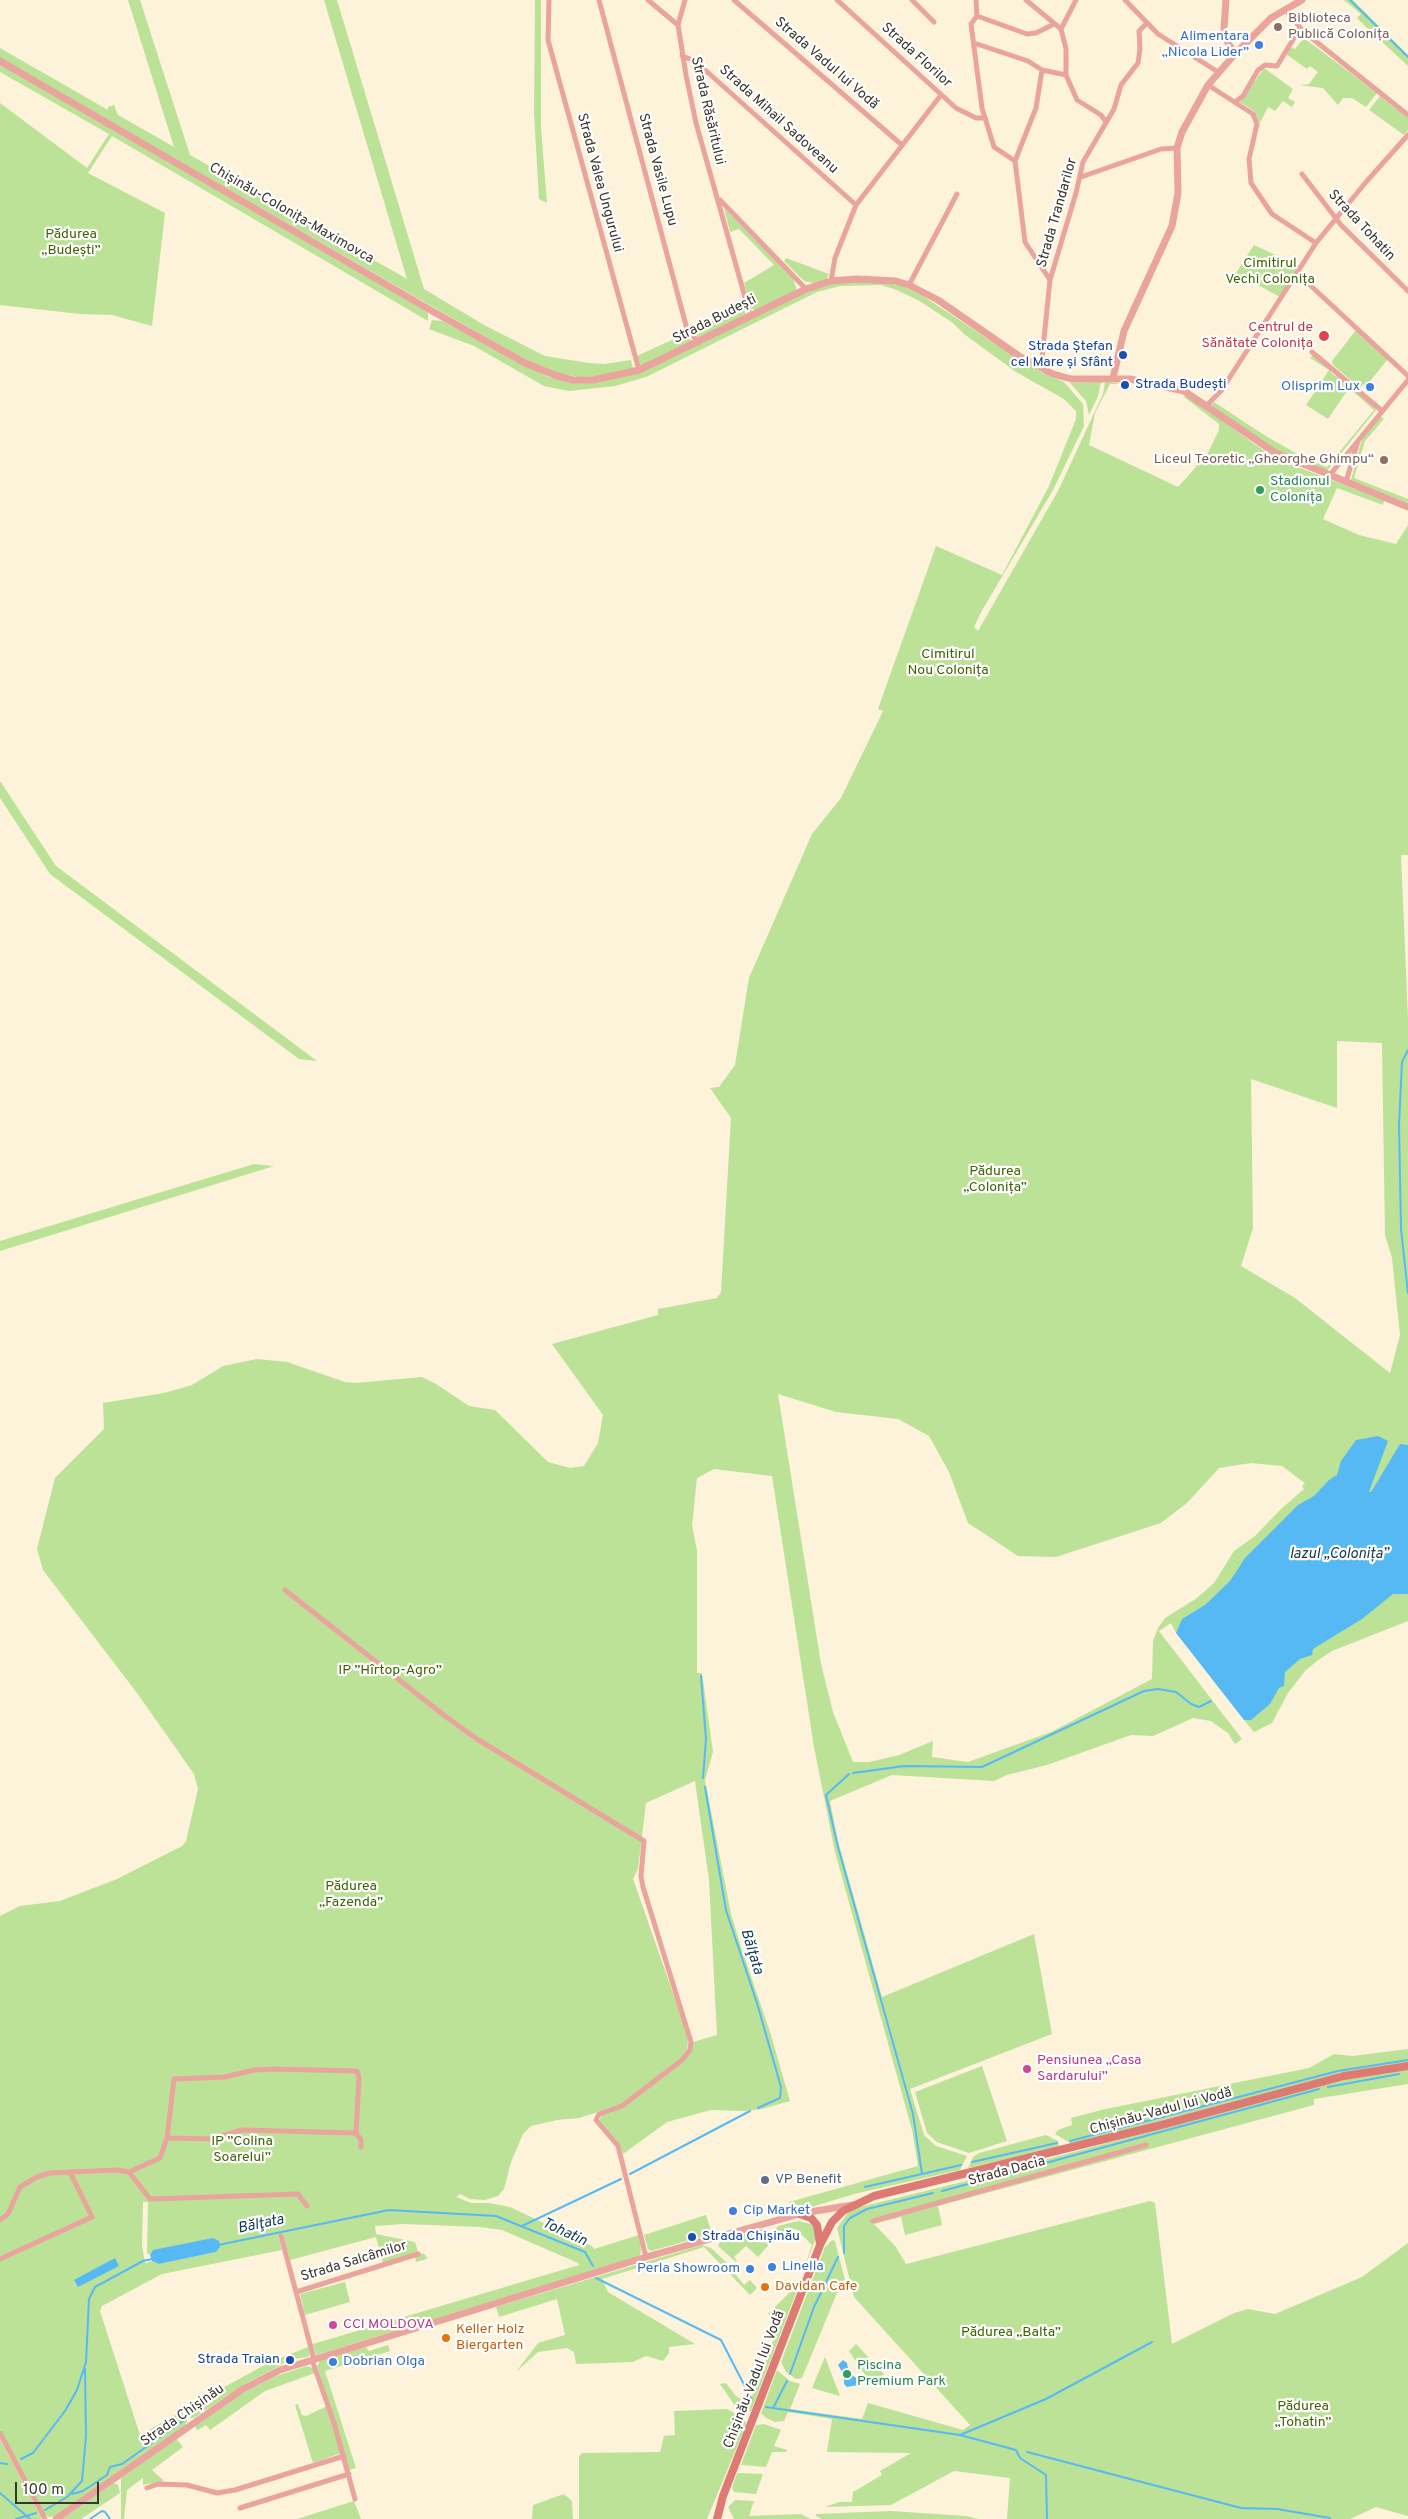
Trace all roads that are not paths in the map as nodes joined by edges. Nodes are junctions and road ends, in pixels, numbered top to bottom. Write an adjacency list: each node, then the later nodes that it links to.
1 (549, 0): 56 (street, Strada Valea Ungurului)
2 (599, 0): 53 (street, Strada Vasile Lupu)
3 (648, 0): 19 (street)
4 (685, 0): 19 (street, Strada Răsăritului)
5 (734, 0): 36 (street, Strada Vadul lui Vodă)
6 (837, 0): 30 (street, Strada Florilor)
7 (912, 0): 16 (street)
8 (976, 0): 15 (street)
9 (1026, 0): 18 (street)
10 (1076, 0): 21 (street)
11 (1125, 0): 17 (street)
12 (1226, 0): 23 (street)
13 (1302, 0): 14 (street)
14 (1284, 9): 20 (street); 23 (street)
15 (977, 16): 18 (street); 22 (street)
16 (934, 22)
17 (1147, 23): 27 (street); 34 (street, Strada Trandarilor)
18 (1054, 24): 21 (street)
19 (678, 25): 24 (street, Strada Răsăritului)
20 (1300, 28): 31 (street); 32 (street)
21 (1061, 29): 28 (street)
22 (974, 43): 26 (street); 33 (street)
23 (1235, 54): 27 (street)
24 (682, 56): 42 (street, Strada Răsăritului); 43 (street, Strada Mihail Sadoveanu)
25 (0, 61): 59 (street, Chișinău-Colonița-Maximovca)
26 (1042, 70): 28 (street); 38 (street)
27 (1218, 72): 29 (street)
28 (1066, 75): 34 (street)
29 (1208, 85): 31 (street); 37 (street)
30 (942, 95): 33 (street, Strada Florilor); 36 (street)
31 (1235, 102): 45 (street)
32 (1408, 115)
33 (985, 118): 38 (street)
34 (1106, 122): 40 (street, Strada Trandarilor)
35 (1408, 135): 44 (street)
36 (902, 145): 43 (street)
37 (1177, 148): 40 (street); 58 (street)
38 (1015, 161): 47 (street)
39 (1302, 174): 44 (street, Strada Tohatin)
40 (1081, 177): 47 (street, Strada Trandarilor)
41 (957, 194): 49 (street)
42 (720, 200): 50 (street, Strada Răsăritului); 52 (street, Strada Răsăritului)
43 (856, 206): 48 (street)
44 (1335, 218): 45 (street); 51 (street, Strada Tohatin)
45 (1316, 244): 46 (street)
46 (1297, 273): 57 (street); 61 (street)
47 (1050, 280): 55 (street, Strada Trandarilor)
48 (831, 281): 49 (street, Strada Budești); 50 (street, Strada Budești)
49 (909, 285): 55 (street, Strada Budești)
50 (806, 289): 52 (street, Strada Budești)
51 (1408, 291)
52 (750, 315): 53 (street, Strada Budești)
53 (698, 343): 56 (street, Strada Budești)
54 (1312, 352): 62 (street)
55 (1041, 368): 58 (street, Strada Budești)
56 (639, 370): 59 (street, Strada Budești)
57 (1408, 376)
58 (1113, 378): 61 (street, Strada Budești)
59 (573, 380)
60 (1408, 380): 62 (street)
61 (1207, 405): 64 (street, Strada Budești)
62 (1381, 410): 63 (street)
63 (1359, 438): 64 (street); 65 (street)
64 (1329, 476): 65 (street, Strada Budești)
65 (1346, 482): 66 (street, Strada Budești)
66 (1408, 507)
67 (285, 1590): 83 (street)
68 (1408, 2066): 75 (main road, Chișinău-Vadul lui Vodă)
69 (356, 2133): 70 (street); 70 (street); 72 (street)
70 (167, 2138): 74 (street)
71 (1146, 2145): 79 (street, Strada Dacia)
72 (361, 2147)
73 (70, 2172): 74 (street); 78 (street); 84 (street)
74 (129, 2172): 76 (street)
75 (853, 2205): 77 (street, Strada Chișinău); 81 (main road, Chișinău-Vadul lui Vodă)
76 (307, 2206)
77 (800, 2214): 81 (main road); 83 (street, Strada Chișinău)
78 (0, 2220)
79 (873, 2220)
80 (280, 2236): 85 (street, Strada Salcâmilor)
81 (820, 2245): 95 (main road, Chișinău-Vadul lui Vodă)
82 (418, 2254): 85 (street, Strada Salcâmilor)
83 (646, 2256): 86 (street, Strada Chișinău)
84 (0, 2259)
85 (296, 2292): 86 (street, Strada Salcâmilor)
86 (313, 2359): 88 (street); 94 (street, Strada Chișinău)
87 (0, 2432): 93 (street)
88 (344, 2456): 89 (street); 90 (street)
89 (349, 2474): 91 (street); 92 (street)
90 (147, 2488)
91 (355, 2499)
92 (240, 2508)
93 (44, 2519)
94 (56, 2519)
95 (718, 2519)

